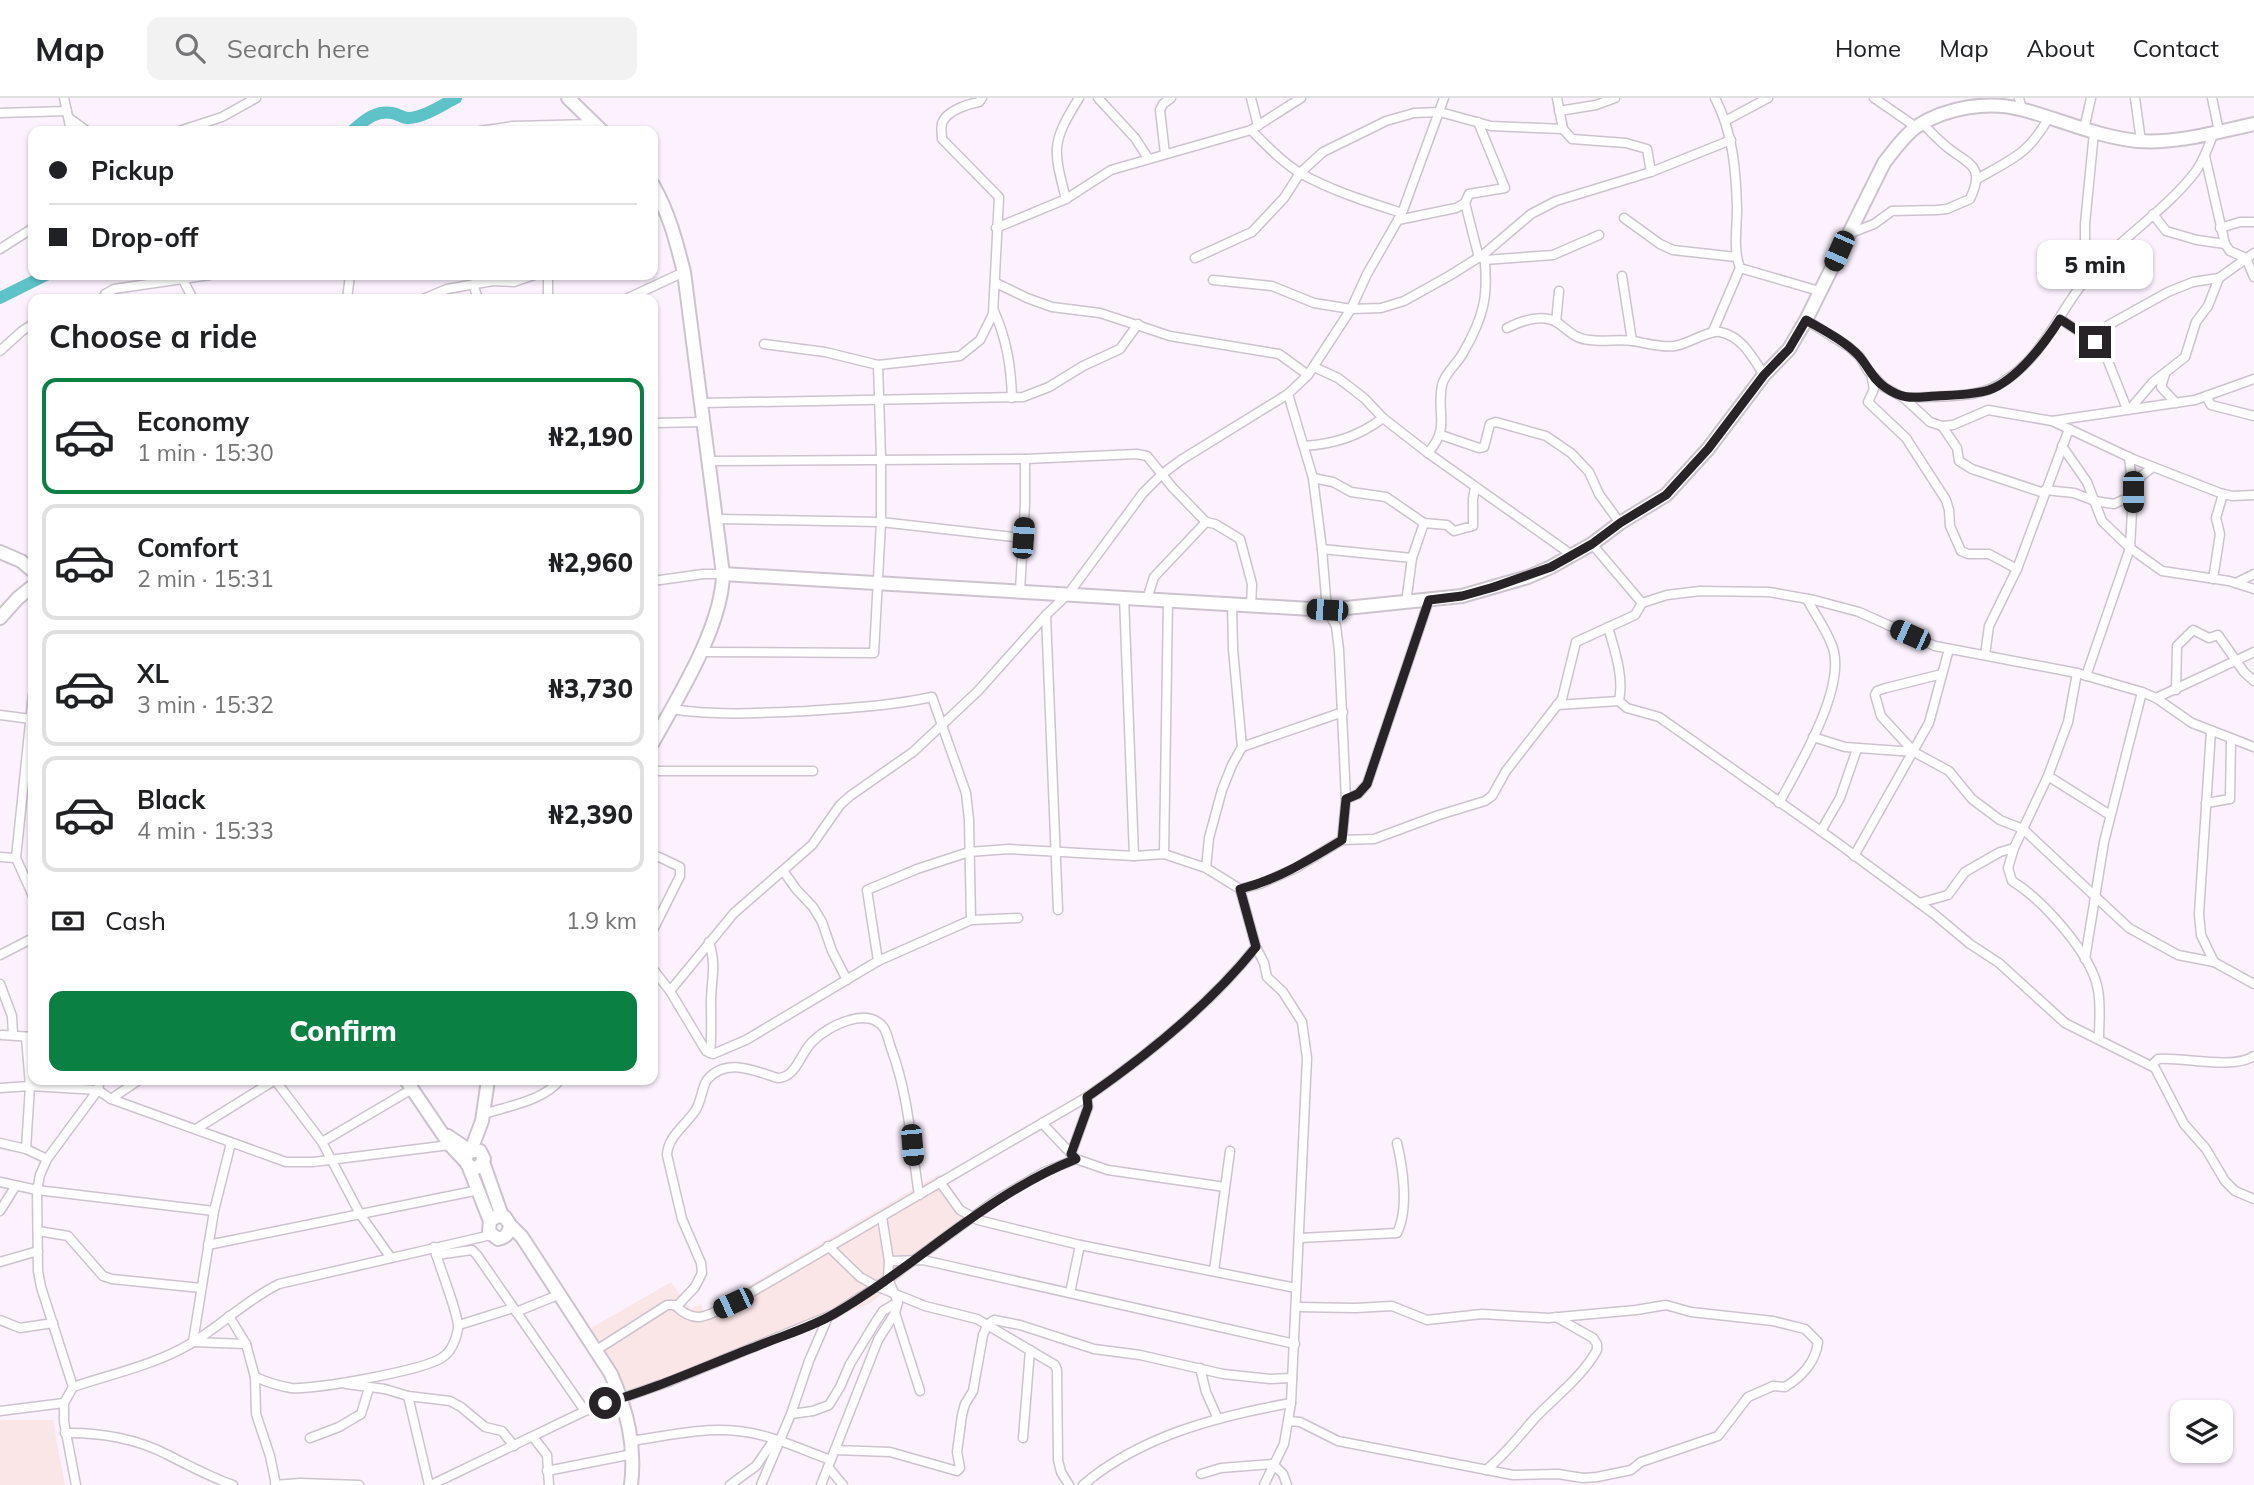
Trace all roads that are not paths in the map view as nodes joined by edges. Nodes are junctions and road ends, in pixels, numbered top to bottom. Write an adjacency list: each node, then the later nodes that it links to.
1 (64, 98): 23 (street)
2 (256, 98): 30 (street)
3 (568, 98): 31 (main road)
4 (982, 98): 52 (street)
5 (1079, 98): 46 (street)
6 (1098, 98): 41 (street)
7 (1171, 98): 39 (street)
8 (1251, 98): 33 (street)
9 (1301, 98): 33 (street)
10 (1444, 98): 21 (street)
11 (1557, 98): 20 (street)
12 (1615, 98): 20 (street)
13 (1715, 98): 25 (street)
14 (1768, 98): 25 (street)
15 (1874, 98): 32 (street)
16 (2091, 98): 35 (street)
17 (2135, 98): 38 (street)
18 (2212, 98): 36 (street)
19 (2020, 103): 24 (main road); 32 (main road)
20 (1559, 111): 34 (street)
21 (1440, 112): 26 (street); 43 (street); 49 (street)
22 (0, 113): 23 (street)
23 (68, 115): 28 (street); 29 (street)
24 (2049, 117): 35 (main road); 44 (street)
25 (1727, 120): 37 (street)
26 (1478, 122): 34 (street); 47 (street)
27 (2254, 124): 36 (main road)
28 (70, 126)
29 (81, 126)
30 (194, 126)
31 (596, 126)
32 (1920, 126): 44 (street); 56 (main road)
33 (1255, 128): 39 (street); 43 (street)
34 (1563, 129): 42 (street)
35 (2089, 130): 38 (main road); 68 (street)
36 (2217, 132): 38 (main road); 40 (street)
37 (1731, 140): 42 (street); 61 (street)
38 (2141, 141)
39 (1165, 154): 41 (street)
40 (2204, 156): 48 (street); 53 (street)
41 (1148, 158): 46 (street)
42 (1651, 172): 60 (street)
43 (1300, 173): 49 (street); 62 (street)
44 (1977, 179): 56 (street)
45 (658, 198): 64 (main road)
46 (1066, 200): 52 (street)
47 (1465, 203): 49 (street); 60 (street)
48 (2153, 214): 57 (street); 68 (street)
49 (1400, 217): 82 (street)
50 (1624, 218): 61 (street)
51 (2254, 222): 53 (street)
52 (996, 228): 74 (street)
53 (2220, 228): 57 (street)
54 (28, 231): 58 (street)
55 (1598, 234): 60 (street)
56 (1848, 234): 77 (main road)
57 (2225, 244): 59 (street)
58 (0, 249)
59 (2250, 256): 66 (street); 67 (street)
60 (1483, 257): 82 (street); 117 (street)
61 (1736, 257): 63 (street)
62 (1195, 258)
63 (1740, 268): 77 (street); 90 (street)
64 (684, 272): 81 (street); 107 (main road)
65 (1622, 276): 92 (street)
66 (2254, 277)
67 (2219, 278): 91 (street); 97 (street)
68 (2085, 279): 84 (street)
69 (170, 280): 78 (street)
70 (480, 280): 75 (street)
71 (498, 280): 72 (street)
72 (520, 280)
73 (1213, 280): 82 (street)
74 (996, 283): 83 (street); 87 (street)
75 (473, 284): 79 (street); 80 (street)
76 (1559, 291): 86 (street)
77 (1819, 291): 85 (main road)
78 (105, 294)
79 (435, 294)
80 (476, 294)
81 (637, 294)
82 (1351, 309): 96 (street)
83 (994, 311): 95 (street); 104 (street)
84 (2060, 319): 91 (street); 105 (street)
85 (1806, 320): 98 (street); 100 (main road)
86 (1556, 322): 89 (street); 92 (street)
87 (1138, 324): 99 (street); 104 (street)
88 (28, 327): 94 (street)
89 (1507, 328)
90 (1713, 331): 92 (street); 100 (street)
91 (2087, 337): 109 (street)
92 (1632, 341)
93 (764, 344): 95 (street)
94 (0, 351)
95 (878, 365): 106 (street)
96 (1314, 367): 99 (street); 111 (street)
97 (2169, 368): 108 (street); 109 (street)
98 (1871, 374): 105 (street); 147 (street)
99 (1308, 375): 102 (street)
100 (1764, 375): 138 (main road)
101 (2254, 379): 103 (street)
102 (1288, 394): 118 (street); 126 (street)
103 (2206, 396): 108 (street); 110 (street)
104 (1012, 398): 106 (street)
105 (1904, 398): 115 (street)
106 (879, 399): 107 (street); 122 (street)
107 (702, 403): 113 (main road)
108 (2176, 403): 109 (street)
109 (2128, 409): 112 (street)
110 (2254, 416)
111 (1384, 418): 118 (street); 120 (street)
112 (2052, 421): 115 (street); 116 (street)
113 (704, 422): 114 (street); 124 (main road)
114 (658, 423)
115 (1942, 426): 129 (street)
116 (2069, 429): 119 (street); 121 (street)
117 (1441, 435): 120 (street); 138 (street)
118 (1304, 446): 127 (street)
119 (2062, 446): 129 (street); 133 (street)
120 (1428, 453): 128 (street)
121 (2129, 457): 125 (street); 130 (street)
122 (881, 458): 123 (street); 124 (street); 136 (street)
123 (1025, 459): 126 (street); 139 (street)
124 (709, 461): 134 (main road)
125 (2153, 467): 130 (street); 131 (street)
126 (1161, 475): 135 (street); 157 (street)
127 (1313, 478): 137 (street); 142 (street)
128 (1475, 487): 137 (street); 144 (street)
129 (2045, 491): 133 (street); 147 (street)
130 (2133, 492): 133 (street); 141 (street)
131 (2223, 494): 132 (street); 150 (street)
132 (2254, 495)
133 (2095, 501): 141 (street)
134 (717, 519): 136 (street); 148 (main road)
135 (1206, 522): 159 (street); 166 (street)
136 (881, 523): 139 (street); 153 (street)
137 (1424, 523): 145 (street)
138 (1620, 523): 140 (main road)
139 (1023, 538): 156 (street)
140 (1592, 544): 144 (main road); 164 (street)
141 (2130, 548): 150 (street); 178 (street)
142 (1322, 549): 145 (street); 167 (street)
143 (0, 552): 146 (main road)
144 (1572, 555): 162 (main road)
145 (1412, 558): 163 (street)
146 (27, 562)
147 (2017, 569): 174 (street)
148 (723, 574): 151 (street); 153 (main road); 172 (main road)
149 (2254, 574): 152 (street)
150 (2213, 579): 152 (street)
151 (658, 580)
152 (2236, 583): 154 (street)
153 (878, 584): 156 (main road); 172 (street)
154 (2254, 589)
155 (28, 590): 169 (main road)
156 (1020, 591): 157 (main road)
157 (1069, 593): 158 (main road); 168 (street)
158 (1124, 597): 159 (main road); 215 (street)
159 (1147, 598): 161 (main road)
160 (1807, 598): 164 (street); 171 (street); 192 (street)
161 (1168, 600): 165 (main road); 214 (street)
162 (1429, 600): 163 (main road); 204 (street)
163 (1406, 603): 167 (main road)
164 (1642, 603): 170 (street)
165 (1232, 604): 166 (main road); 195 (street)
166 (1251, 606): 167 (main road)
167 (1327, 610): 186 (street)
168 (1046, 615): 189 (street); 213 (street)
169 (0, 618)
170 (1608, 627): 183 (street); 184 (street)
171 (1949, 649): 174 (street); 177 (street)
172 (700, 652): 185 (main road)
173 (2254, 652): 175 (street)
174 (1985, 655): 176 (street)
175 (2236, 661): 179 (street); 180 (street); 180 (street)
176 (2077, 673): 178 (street); 202 (street)
177 (1942, 674): 198 (street); 198 (street)
178 (2086, 676): 181 (street)
179 (2254, 681)
180 (2176, 690): 182 (street)
181 (2142, 692): 182 (street); 207 (street)
182 (2156, 698): 190 (street)
183 (1619, 701): 184 (street); 205 (street)
184 (1557, 705): 210 (street)
185 (671, 709): 189 (street); 191 (main road)
186 (1343, 712): 195 (street); 204 (street)
187 (0, 715): 188 (street)
188 (28, 722)
189 (943, 724): 212 (street); 221 (street)
190 (2211, 731): 193 (street); 206 (street)
191 (658, 733)
192 (1813, 737): 197 (street); 205 (street)
193 (2231, 739): 194 (street); 206 (street)
194 (2242, 743): 196 (street); 199 (street)
195 (1242, 747): 220 (street)
196 (2254, 747)
197 (1857, 748): 198 (street); 209 (street)
198 (1914, 752): 208 (street); 216 (street)
199 (2254, 754)
200 (658, 771): 201 (street)
201 (813, 771)
202 (2048, 776): 207 (street); 208 (street)
203 (28, 782): 219 (street)
204 (1346, 799): 210 (street)
205 (1779, 803): 209 (street)
206 (2206, 803): 236 (street)
207 (2110, 815): 224 (street)
208 (2023, 829): 211 (street); 224 (street)
209 (1821, 831): 216 (street)
210 (1342, 840): 223 (street)
211 (2014, 848): 225 (street); 234 (street)
212 (969, 852): 213 (street); 229 (street); 235 (street)
213 (1057, 852): 215 (street); 226 (street)
214 (1164, 854): 215 (street); 220 (street)
215 (1134, 856)
216 (1854, 856): 225 (street)
217 (0, 857): 219 (street)
218 (659, 857): 228 (street)
219 (16, 858): 222 (street)
220 (1206, 868): 223 (street)
221 (784, 872): 231 (street); 238 (street)
222 (28, 885)
223 (1240, 889): 232 (street)
224 (2095, 897): 234 (street); 236 (street)
225 (1919, 903): 245 (street)
226 (1058, 910)
227 (1018, 918): 229 (street)
228 (658, 920)
229 (971, 920): 235 (street)
230 (28, 941): 233 (street)
231 (709, 942): 241 (street); 246 (street)
232 (1256, 947): 260 (street); 293 (street)
233 (0, 955)
234 (2085, 959): 245 (street)
235 (878, 961): 238 (street)
236 (2214, 962): 240 (street)
237 (658, 976): 241 (street)
238 (847, 980): 246 (street)
239 (0, 984): 243 (street)
240 (2254, 984)
241 (670, 991): 246 (street)
242 (2, 1035): 243 (street)
243 (13, 1035): 244 (street)
244 (28, 1037)
245 (2099, 1039): 248 (street)
246 (710, 1053)
247 (2254, 1056): 248 (street)
248 (2152, 1065): 284 (street)
249 (99, 1085): 259 (street)
250 (131, 1085): 261 (street)
251 (267, 1085): 264 (street)
252 (279, 1085): 266 (street)
253 (408, 1085): 266 (street)
254 (410, 1085): 265 (main road)
255 (487, 1085): 262 (main road)
256 (556, 1085): 262 (street)
257 (30, 1086): 258 (street); 259 (street); 270 (street)
258 (0, 1088)
259 (98, 1090): 261 (street); 274 (street)
260 (1087, 1097): 263 (street); 273 (street)
261 (110, 1099): 264 (street)
262 (483, 1118): 272 (main road); 276 (main road)
263 (1042, 1123): 273 (street); 278 (street)
264 (196, 1129): 268 (street)
265 (447, 1139): 272 (main road); 275 (street)
266 (322, 1142): 275 (street)
267 (0, 1143): 270 (street)
268 (231, 1143): 275 (street); 286 (street)
269 (1397, 1143): 293 (street)
270 (26, 1149): 274 (street)
271 (1230, 1151): 280 (street)
272 (469, 1157): 276 (main road); 282 (main road)
273 (1073, 1157): 280 (street); 289 (street)
274 (47, 1158): 281 (street)
275 (330, 1160): 287 (street)
276 (484, 1160): 290 (main road)
277 (0, 1182): 279 (street)
278 (940, 1182): 283 (street); 289 (street)
279 (15, 1187): 281 (street); 285 (street)
280 (1225, 1187): 304 (street)
281 (37, 1190): 286 (street); 292 (street)
282 (479, 1190): 287 (street); 291 (main road)
283 (919, 1195): 288 (street); 312 (street)
284 (2254, 1199)
285 (0, 1211)
286 (214, 1211): 294 (street)
287 (360, 1214): 294 (street); 300 (street)
288 (882, 1217): 296 (street); 302 (street)
289 (972, 1218): 295 (street); 301 (street)
290 (506, 1220): 291 (main road); 291 (main road); 299 (main road)
291 (492, 1230): 298 (street); 299 (main road)
292 (38, 1231): 297 (street); 307 (street)
293 (1300, 1238): 308 (street)
294 (208, 1245): 307 (street)
295 (1080, 1245): 304 (street); 309 (street)
296 (828, 1246): 306 (street); 312 (street)
297 (38, 1251): 303 (street); 320 (street)
298 (435, 1251): 300 (street); 314 (street); 322 (street)
299 (530, 1253): 310 (main road)
300 (391, 1258): 316 (street)
301 (914, 1260): 302 (street); 305 (street); 309 (street)
302 (889, 1261): 305 (street)
303 (0, 1262)
304 (1214, 1271): 308 (street)
305 (888, 1279): 306 (street); 311 (street)
306 (876, 1286): 311 (street); 317 (street)
307 (201, 1288): 323 (street)
308 (1296, 1288): 313 (street)
309 (1070, 1293): 325 (street)
310 (558, 1295): 314 (street); 326 (main road)
311 (897, 1298): 315 (street); 321 (street); 341 (street)
312 (677, 1306): 326 (street)
313 (1296, 1307): 318 (street); 325 (street)
314 (514, 1310): 322 (street); 340 (street)
315 (895, 1313): 334 (street); 351 (street)
316 (229, 1316): 323 (street); 324 (street)
317 (828, 1317): 336 (street); 341 (street)
318 (1556, 1317): 354 (street); 354 (street)
319 (0, 1320): 320 (street)
320 (53, 1323): 332 (street)
321 (988, 1324): 327 (street); 328 (street); 351 (street)
322 (458, 1325): 331 (street)
323 (194, 1342): 324 (street); 332 (street)
324 (246, 1344): 329 (street)
325 (1295, 1344): 330 (street)
326 (595, 1350): 336 (main road)
327 (1030, 1350): 347 (street); 369 (street)
328 (1200, 1368): 330 (street); 342 (street)
329 (255, 1377): 331 (street); 359 (street)
330 (1292, 1378): 338 (street)
331 (332, 1384): 333 (street)
332 (72, 1387): 337 (street)
333 (369, 1388): 335 (street); 346 (street)
334 (920, 1391)
335 (408, 1396): 349 (street); 362 (street)
336 (621, 1399): 340 (street); 350 (main road)
337 (64, 1403): 339 (street); 344 (street)
338 (1291, 1403): 342 (street); 343 (street)
339 (0, 1410)
340 (585, 1410): 345 (street)
341 (790, 1414): 348 (street)
342 (1218, 1419): 370 (street)
343 (1289, 1421): 353 (street); 354 (street)
344 (65, 1433): 357 (street); 358 (street)
345 (533, 1437): 349 (street); 355 (street)
346 (310, 1438)
347 (1023, 1438)
348 (777, 1441): 350 (street); 352 (street); 365 (street); 366 (street)
349 (514, 1446): 362 (street)
350 (632, 1448): 355 (street); 364 (main road)
351 (835, 1450): 352 (street)
352 (830, 1464): 367 (street); 368 (street)
353 (1273, 1464): 356 (street); 371 (street); 372 (street)
354 (1486, 1470)
355 (547, 1471): 363 (street)
356 (1201, 1474)
357 (76, 1485)
358 (233, 1485)
359 (276, 1485): 360 (street)
360 (288, 1485): 361 (street)
361 (359, 1485)
362 (430, 1485)
363 (549, 1485)
364 (631, 1485)
365 (730, 1485)
366 (761, 1485)
367 (821, 1485)
368 (843, 1485)
369 (1069, 1485)
370 (1083, 1485)
371 (1264, 1485)
372 (1287, 1485)

